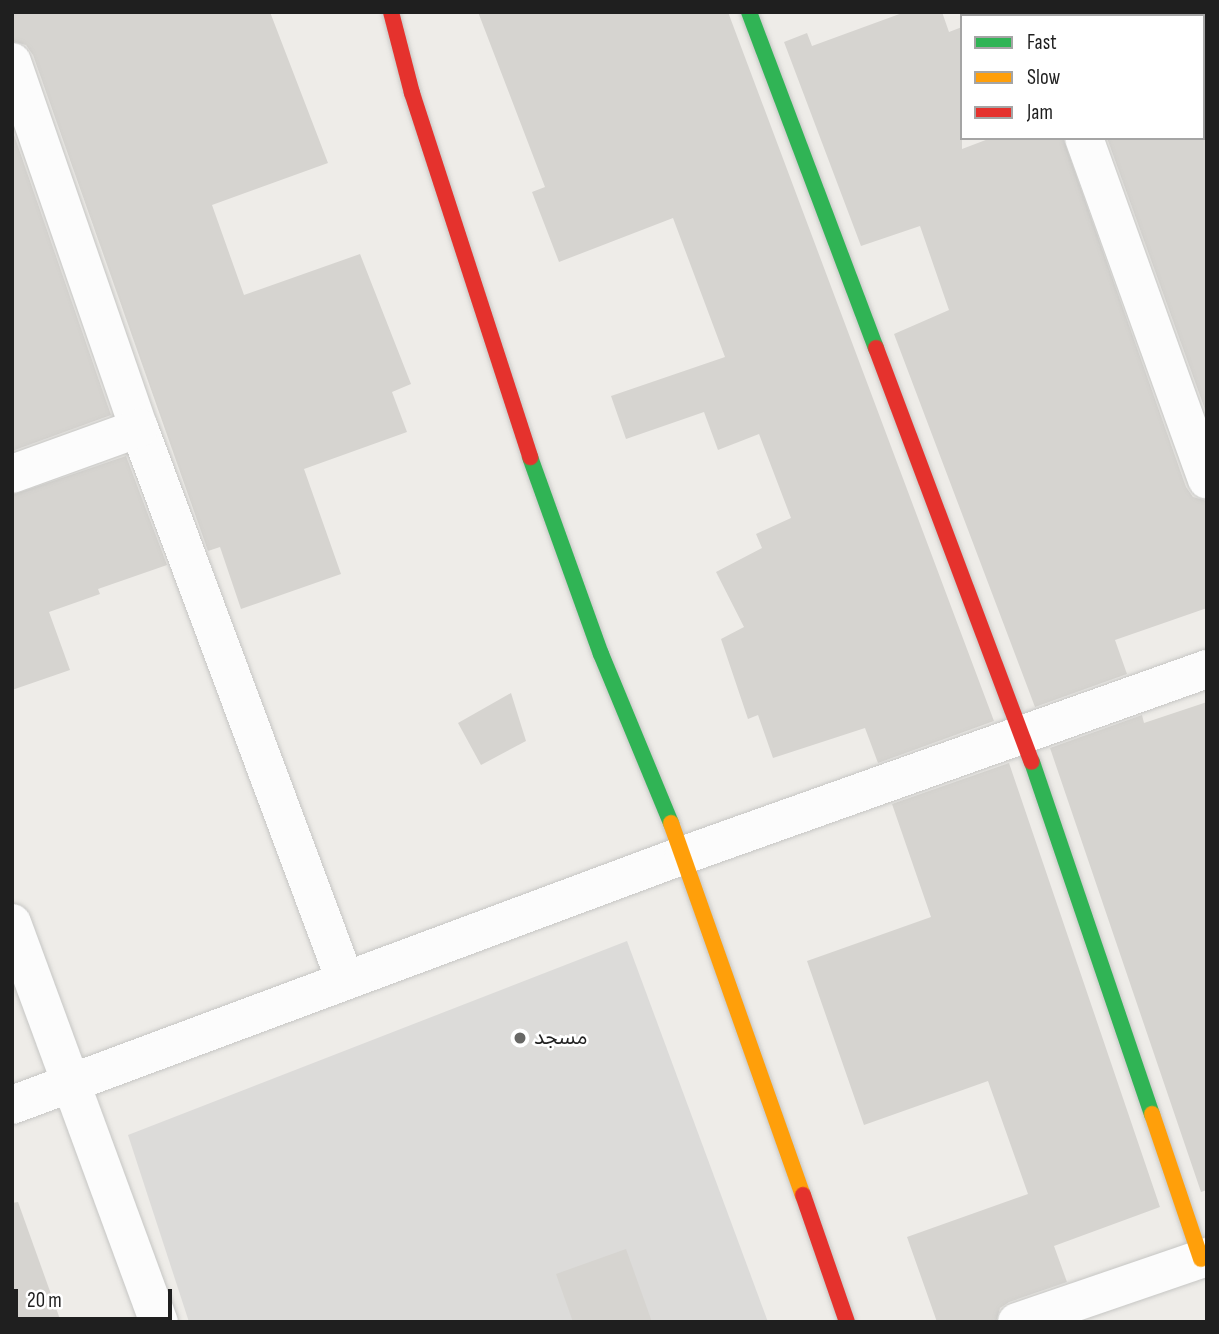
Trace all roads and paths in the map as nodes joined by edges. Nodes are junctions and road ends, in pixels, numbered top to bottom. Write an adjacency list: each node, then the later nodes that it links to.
1 (391, 12): 10 (main road)
2 (749, 12): 9 (main road)
3 (12, 62): 5 (street)
4 (1085, 140): 7 (street)
5 (139, 428): 6 (street); 12 (street)
6 (12, 474)
7 (1207, 480)
8 (1207, 669): 9 (street)
9 (1022, 733): 10 (street); 15 (main road)
10 (684, 855): 12 (street); 17 (main road)
11 (12, 923): 13 (street)
12 (345, 980): 13 (street)
13 (73, 1083): 14 (street); 16 (street)
14 (12, 1105)
15 (1204, 1258): 18 (street)
16 (159, 1322)
17 (848, 1322)
18 (1017, 1322)

